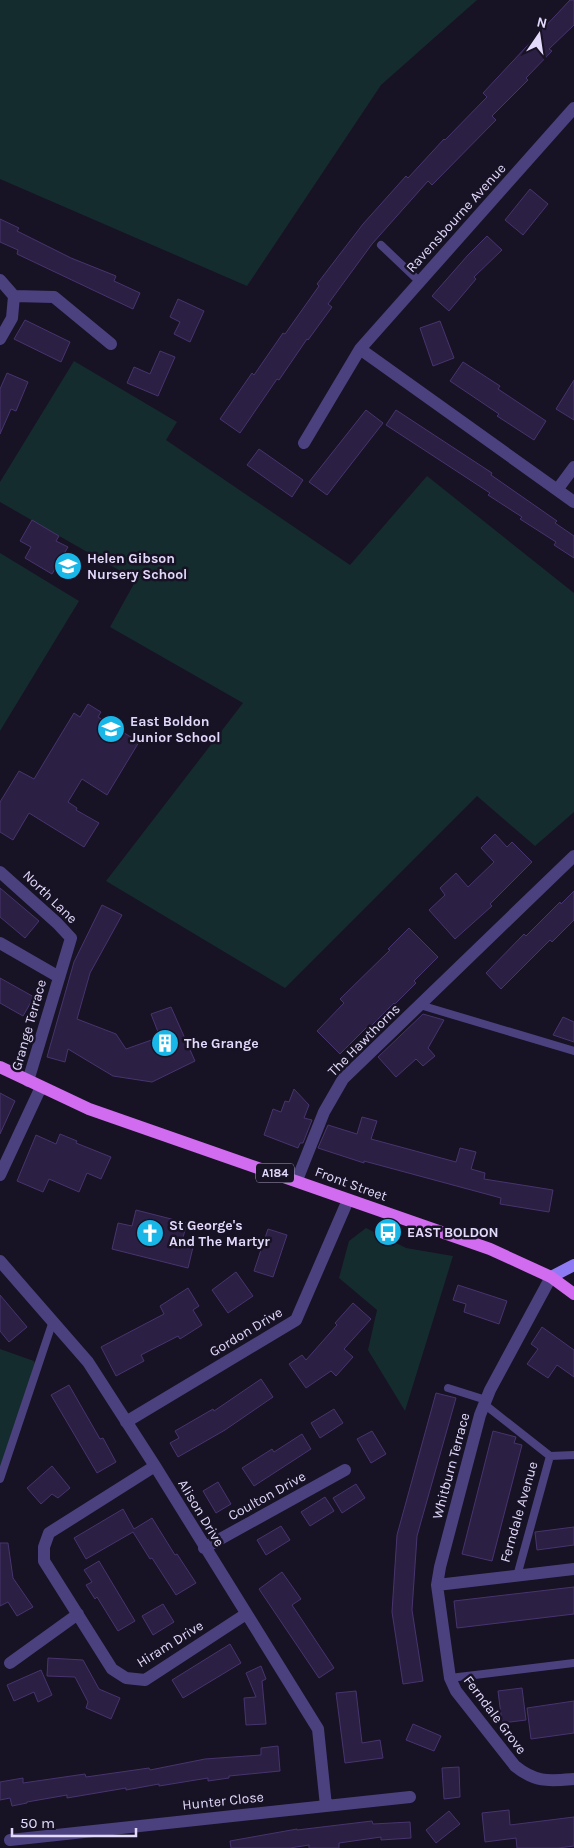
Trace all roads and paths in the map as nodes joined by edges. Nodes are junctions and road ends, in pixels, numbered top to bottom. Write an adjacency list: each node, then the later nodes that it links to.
1 (574, 108): 4 (street, Ravensbourne Avenue)
2 (381, 245): 4 (lane)
3 (0, 280): 5 (street)
4 (420, 282): 8 (street, Ravensbourne Avenue)
5 (14, 296): 6 (street); 7 (street)
6 (0, 339)
7 (111, 344)
8 (360, 349): 9 (street, Ravensbourne Avenue); 11 (street)
9 (304, 443)
10 (574, 467): 11 (street)
11 (557, 490): 12 (street)
12 (574, 502)
13 (574, 856): 17 (street, The Hawthorns)
14 (0, 872): 16 (street, North Lane)
15 (0, 943): 16 (street)
16 (59, 977): 20 (street, Grange Terrace)
17 (420, 1006): 18 (lane, The Hawthorns); 24 (street, The Hawthorns)
18 (574, 1051)
19 (0, 1067): 20 (main road, Front Street / A184)
20 (28, 1081): 21 (main road, Front Street / A184)
21 (40, 1087): 22 (street); 24 (main road, Front Street / A184)
22 (4, 1156): 23 (street)
23 (0, 1174)
24 (297, 1180): 25 (main road, Front Street / A184)
25 (348, 1200): 28 (main road, Front Street / A184); 33 (street, Gordon Drive)
26 (0, 1261): 30 (street, Alison Drive)
27 (574, 1265): 28 (main road)
28 (551, 1277): 29 (main road, A184); 32 (street, Whitburn Terrace)
29 (574, 1294)
30 (53, 1321): 33 (street, Alison Drive); 38 (lane)
31 (448, 1388): 32 (lane)
32 (485, 1402): 35 (lane, Ferndale Avenue); 42 (street, Whitburn Terrace)
33 (126, 1422): 36 (street, Alison Drive)
34 (574, 1455): 35 (lane, Ferndale Avenue)
35 (550, 1456): 41 (lane, Ferndale Avenue)
36 (155, 1466): 39 (street, Alison Drive); 43 (street, Hiram Drive)
37 (345, 1470): 39 (street, Coulton Drive)
38 (0, 1479)
39 (204, 1548): 44 (street, Alison Drive)
40 (574, 1569): 41 (street, Ferndale Avenue)
41 (517, 1576): 42 (street, Ferndale Avenue)
42 (437, 1585): 47 (street, Whitburn Terrace)
43 (78, 1614): 44 (street, Hiram Drive); 45 (street)
44 (246, 1614): 50 (street, Alison Drive)
45 (10, 1663)
46 (574, 1663): 47 (lane)
47 (450, 1678): 48 (street, Ferndale Grove)
48 (574, 1779)
49 (410, 1797): 50 (street, Hunter Close)
50 (326, 1806): 51 (street, Hunter Close)
51 (10, 1840)

